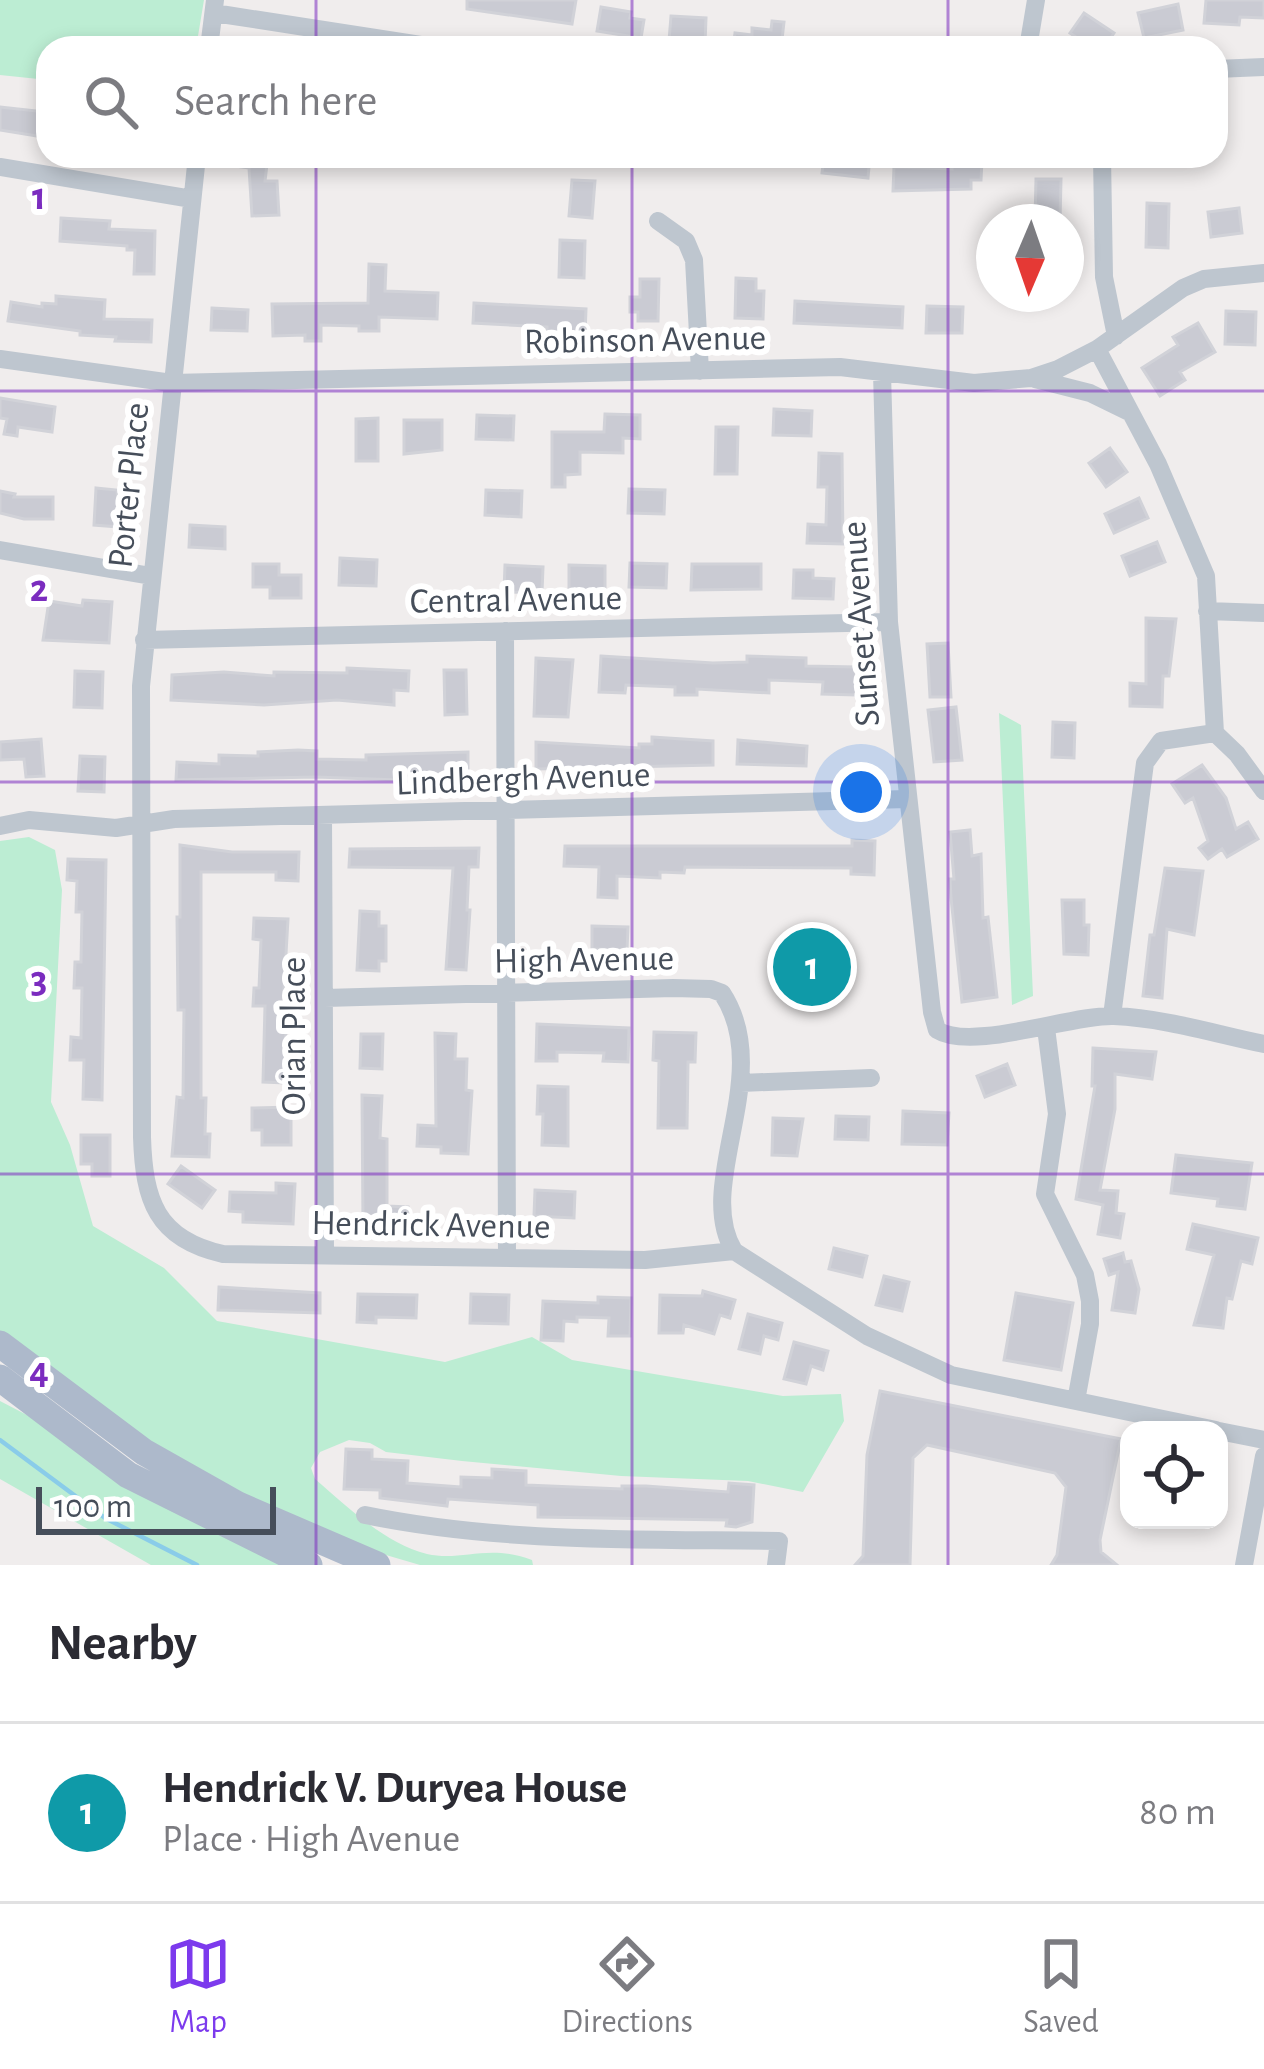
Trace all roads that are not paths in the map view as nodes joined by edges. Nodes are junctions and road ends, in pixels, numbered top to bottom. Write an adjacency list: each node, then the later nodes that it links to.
1 (1036, 0): 5 (street)
2 (214, 6): 3 (street); 4 (street)
3 (210, 36)
4 (375, 36)
5 (1030, 36)
6 (1264, 67): 7 (street)
7 (1228, 68)
8 (0, 167): 11 (street)
9 (196, 168): 11 (street, Porter Place)
10 (1102, 168): 14 (street)
11 (192, 199): 20 (street, Porter Place)
12 (658, 221): 17 (street)
13 (1264, 273): 14 (street, Robinson Avenue)
14 (1116, 336): 15 (street, Robinson Avenue)
15 (1096, 349): 19 (street, Robinson Avenue); 21 (street)
16 (0, 359): 20 (street, Robinson Avenue)
17 (700, 371): 18 (street, Robinson Avenue); 20 (street, Robinson Avenue)
18 (882, 373): 19 (street, Robinson Avenue); 26 (street, Sunset Avenue)
19 (1031, 378): 21 (street)
20 (172, 383): 23 (street, Porter Place)
21 (1131, 413): 24 (street)
22 (0, 550): 23 (street)
23 (151, 577): 28 (street, Porter Place)
24 (1207, 611): 25 (street); 29 (street)
25 (1264, 613)
26 (889, 622): 27 (street, Central Avenue); 31 (street, Sunset Avenue)
27 (505, 631): 28 (street, Central Avenue); 32 (street)
28 (144, 640): 36 (street, Porter Place)
29 (1215, 733): 30 (street); 40 (street)
30 (1264, 791)
31 (907, 799): 32 (street, Lindbergh Avenue); 41 (street, Sunset Avenue)
32 (506, 811): 34 (street, Lindbergh Avenue); 38 (street)
33 (0, 815): 35 (street)
34 (323, 816): 36 (street, Lindbergh Avenue); 39 (street, Orian Place)
35 (29, 820): 36 (street); 37 (street)
36 (142, 823): 46 (street, Hendrick Avenue)
37 (0, 826)
38 (506, 992): 39 (street, High Avenue); 44 (street, High Avenue); 47 (street)
39 (325, 998): 46 (street, Orian Place)
40 (1112, 1016): 41 (street); 42 (street)
41 (1046, 1028): 50 (street)
42 (1264, 1044)
43 (871, 1078): 44 (street)
44 (741, 1083): 45 (street, High Avenue)
45 (734, 1251): 47 (street, Hendrick Avenue); 50 (street)
46 (325, 1255): 47 (street, Hendrick Avenue)
47 (507, 1256)
48 (0, 1344): 57 (main road)
49 (0, 1378): 56 (main road)
50 (1076, 1401): 51 (street)
51 (1173, 1421)
52 (1228, 1432): 53 (street)
53 (1264, 1440)
54 (1264, 1456): 59 (street)
55 (365, 1515): 58 (street)
56 (309, 1565)
57 (377, 1565)
58 (776, 1565)
59 (1244, 1565)

